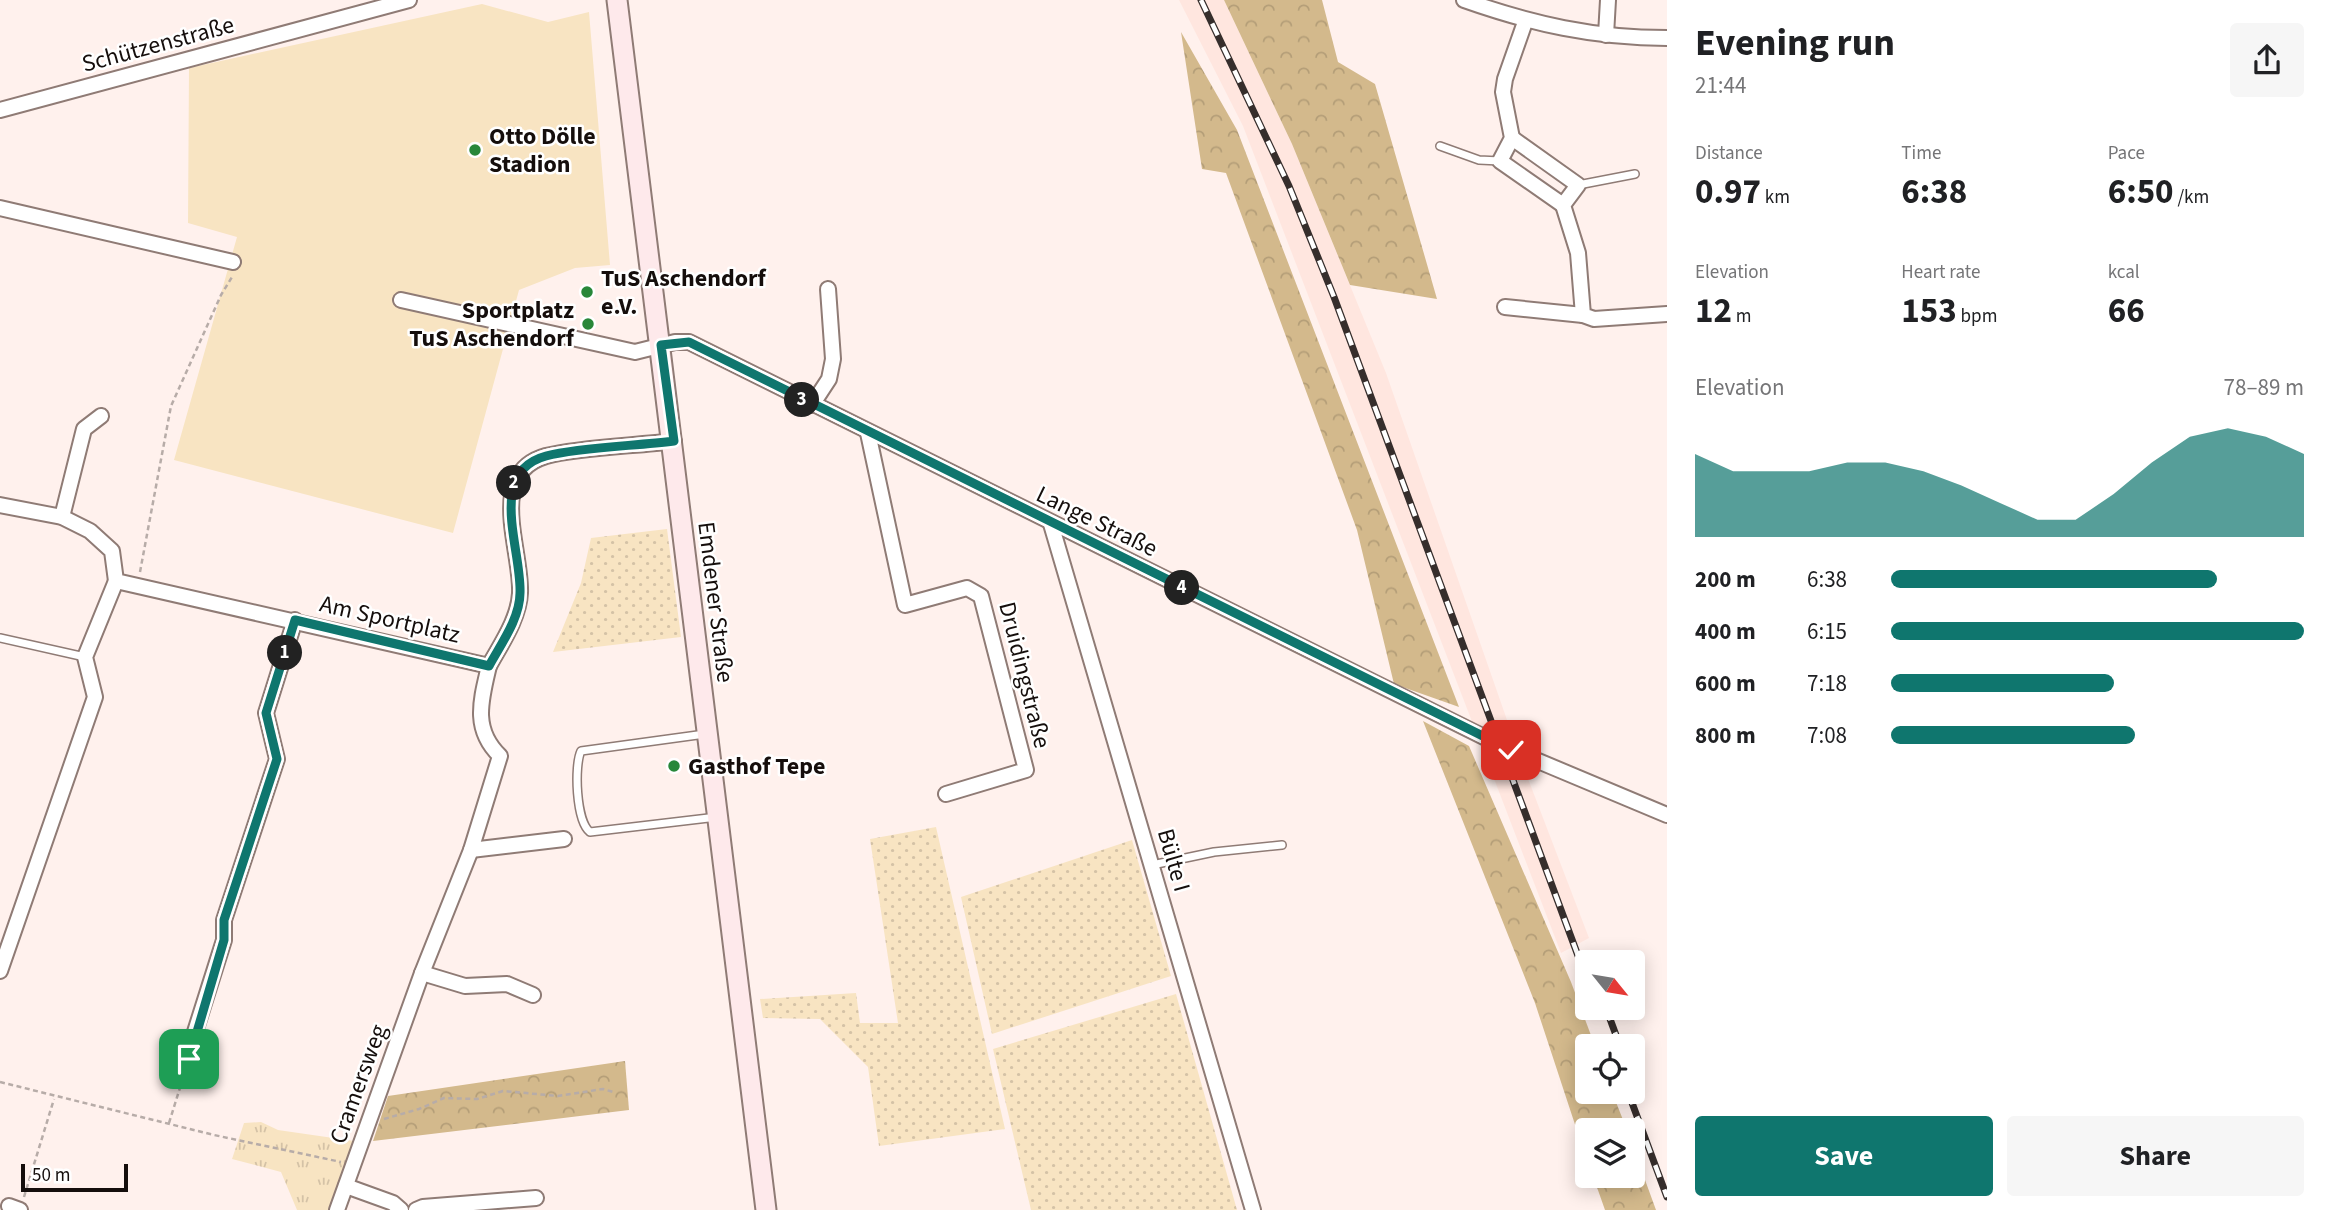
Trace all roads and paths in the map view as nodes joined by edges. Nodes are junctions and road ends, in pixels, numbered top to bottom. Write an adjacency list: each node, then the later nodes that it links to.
1 (410, 0): 8 (street, Schützenstraße)
2 (617, 0): 22 (street, Emdener Straße)
3 (1464, 0): 5 (street)
4 (1608, 0): 6 (street)
5 (1525, 22): 6 (street); 9 (street)
6 (1606, 35): 7 (street)
7 (1667, 38)
8 (0, 110)
9 (1512, 138): 11 (street); 13 (street)
10 (1440, 146): 11 (lane)
11 (1500, 161): 14 (street)
12 (1635, 174): 13 (lane)
13 (1578, 185): 14 (street)
14 (1563, 205): 21 (street)
15 (0, 208): 16 (street)
16 (233, 262): 31 (path)
17 (828, 289): 23 (street)
18 (401, 300): 22 (street)
19 (1505, 307): 21 (street)
20 (1667, 314): 21 (street)
21 (1583, 315)
22 (661, 345): 23 (street, Lange Straße); 26 (street, Emdener Straße)
23 (812, 405): 25 (street, Lange Straße)
24 (101, 416): 28 (street)
25 (868, 433): 29 (street, Lange Straße); 37 (street, Druidingstraße)
26 (674, 441): 35 (street); 36 (street, Emdener Straße)
27 (0, 505): 28 (street)
28 (62, 517): 30 (street)
29 (1051, 524): 38 (street, Lange Straße); 43 (street, Bülte I)
30 (116, 581): 31 (street, Am Sportplatz); 34 (street)
31 (137, 585): 32 (street, Am Sportplatz)
32 (295, 620): 35 (street, Am Sportplatz); 47 (street, Am Sportplatz)
33 (0, 638): 34 (lane)
34 (85, 657): 44 (street)
35 (489, 666): 42 (street, Cramersweg)
36 (708, 733): 39 (street, Emdener Straße); 39 (lane)
37 (946, 794)
38 (1667, 815)
39 (718, 817): 60 (street, Emdener Straße)
40 (564, 839): 42 (street)
41 (1282, 845): 43 (lane)
42 (471, 850): 45 (street, Cramersweg)
43 (1152, 865): 61 (street, Bülte I)
44 (0, 971)
45 (422, 974): 46 (street); 51 (street, Cramersweg)
46 (533, 995)
47 (192, 1049): 52 (path)
48 (0, 1082): 50 (path)
49 (613, 1092): 51 (path)
50 (54, 1098): 52 (path); 56 (path)
51 (370, 1118): 53 (street, Cramersweg)
52 (169, 1124): 53 (path)
53 (353, 1165): 54 (street, Cramersweg)
54 (346, 1186): 57 (street, Cramersweg); 58 (street)
55 (536, 1198): 59 (street)
56 (15, 1208)
57 (337, 1210)
58 (401, 1210)
59 (416, 1210)
60 (766, 1210)
61 (1253, 1210)

